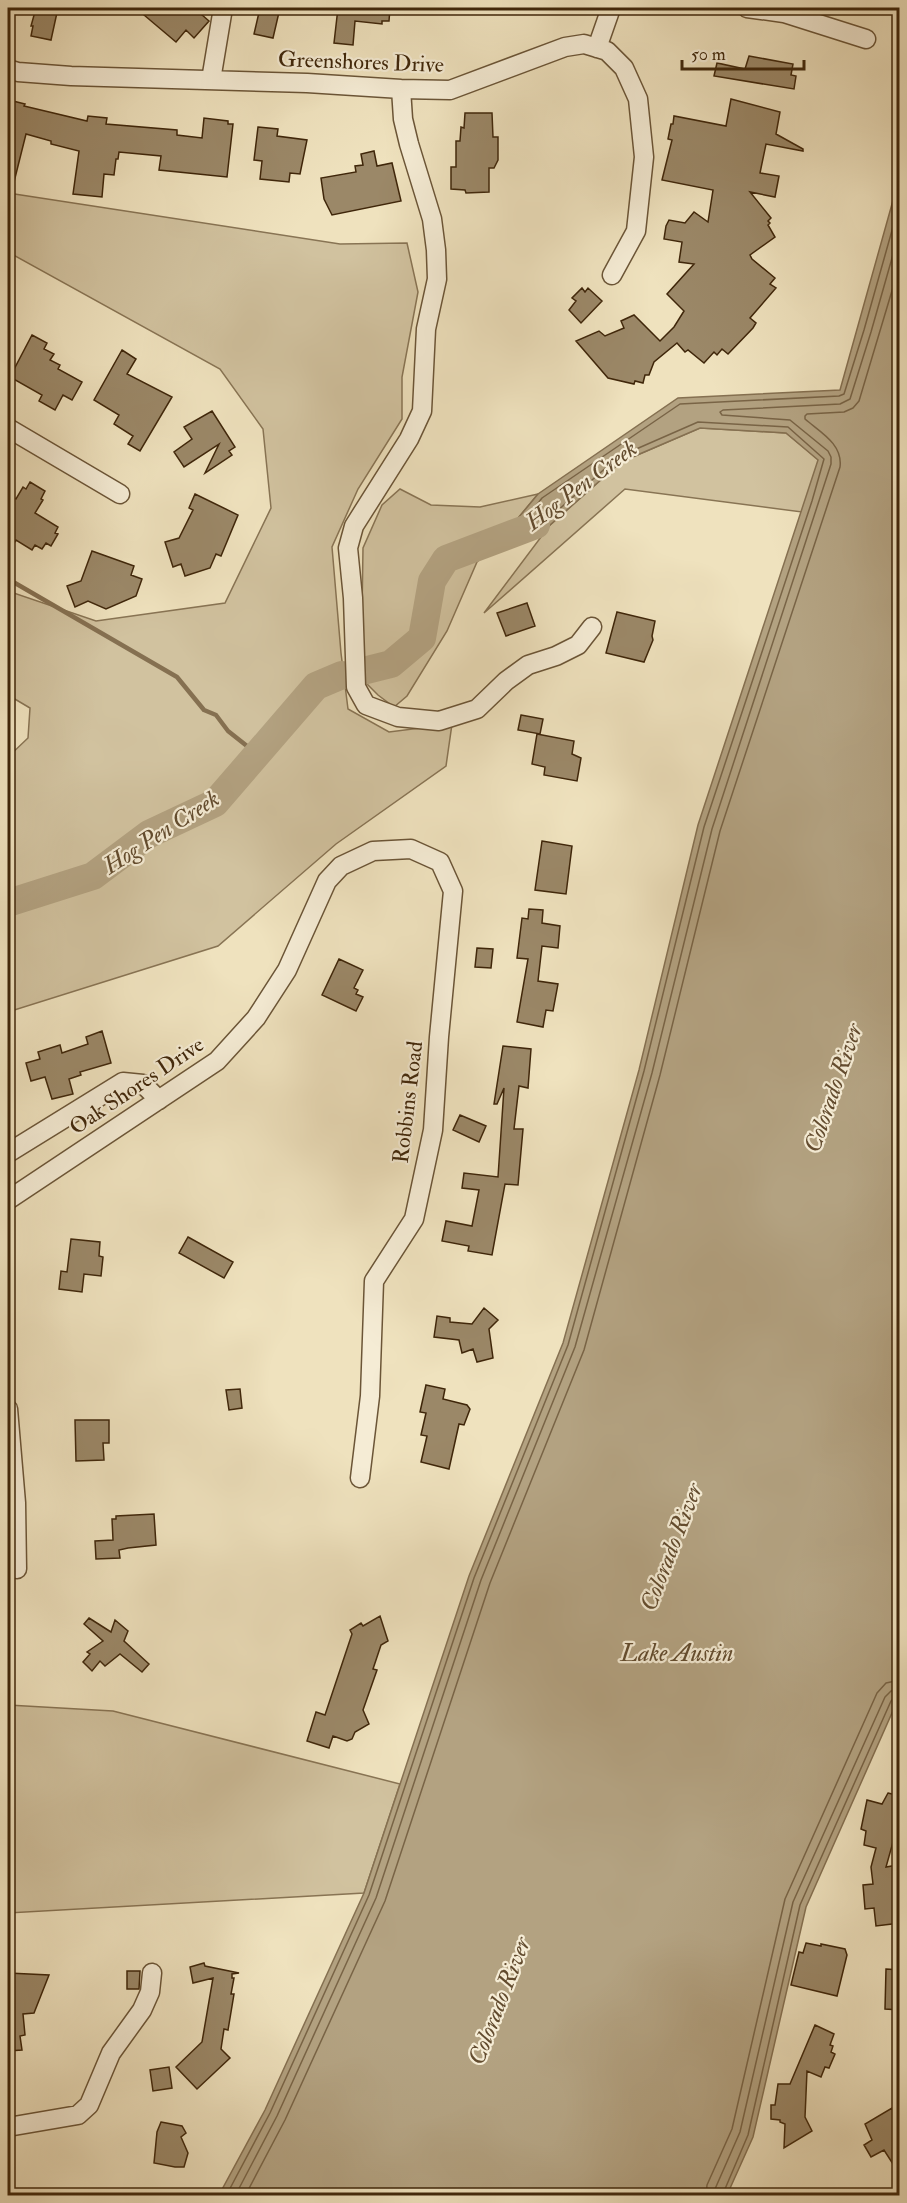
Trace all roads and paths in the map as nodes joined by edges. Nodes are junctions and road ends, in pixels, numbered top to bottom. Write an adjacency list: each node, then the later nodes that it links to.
1 (223, 8): 7 (street)
2 (611, 8): 5 (street)
3 (747, 8): 4 (street)
4 (866, 39)
5 (597, 48): 8 (street, Greenshores Drive); 9 (street)
6 (8, 69): 7 (street, Greenshores Drive)
7 (211, 80): 8 (street, Greenshores Drive)
8 (401, 89): 12 (street)
9 (612, 275)
10 (8, 428): 11 (street)
11 (120, 494)
12 (592, 627)
13 (411, 849): 14 (street, Oak Shores Drive); 18 (street, Robbins Road)
14 (159, 1100): 15 (street); 16 (street, Oak Shores Drive)
15 (8, 1153)
16 (8, 1200)
17 (8, 1409): 19 (street)
18 (360, 1478)
19 (16, 1569)
20 (152, 1973): 21 (street)
21 (8, 2127)

